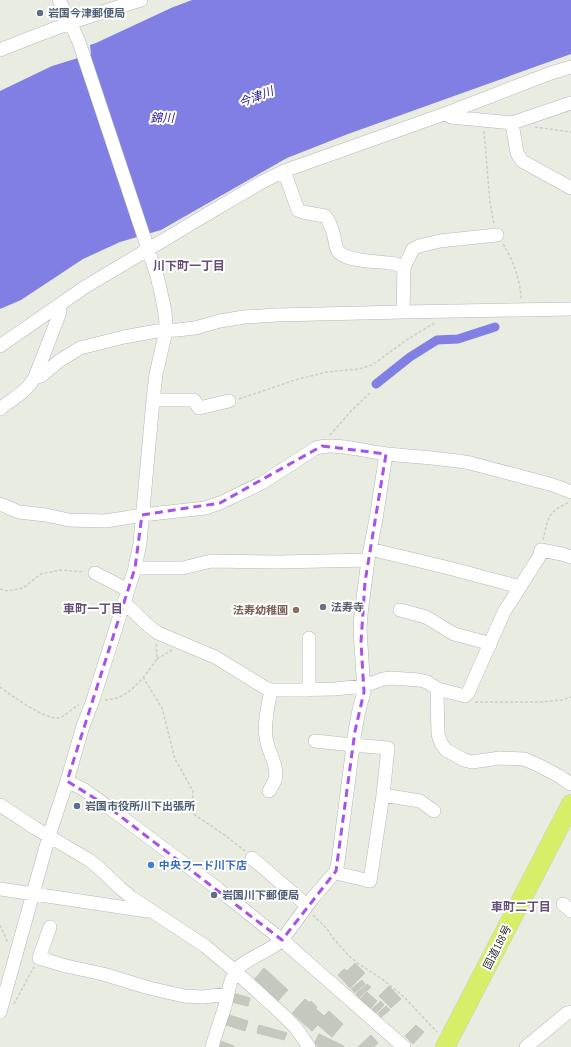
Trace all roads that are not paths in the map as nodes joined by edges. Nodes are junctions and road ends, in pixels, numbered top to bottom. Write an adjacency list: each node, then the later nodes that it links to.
1 (59, 0): 3 (street)
2 (141, 0): 3 (street)
3 (71, 23): 4 (street); 12 (street)
4 (0, 50)
5 (571, 67): 7 (street)
6 (571, 103): 8 (street)
7 (447, 113): 8 (street); 9 (street)
8 (512, 123): 10 (street)
9 (284, 172): 12 (street); 13 (street)
10 (571, 188)
11 (497, 235): 13 (street)
12 (147, 246): 14 (street); 17 (street)
13 (404, 266): 16 (street)
14 (59, 304): 18 (street); 19 (street)
15 (571, 309): 16 (street)
16 (403, 312): 17 (street)
17 (166, 331): 19 (street); 20 (street)
18 (0, 346)
19 (35, 377): 22 (street)
20 (153, 400): 21 (street); 26 (street)
21 (229, 402)
22 (0, 409)
23 (386, 454): 24 (street); 26 (street); 27 (street)
24 (571, 492)
25 (0, 504): 26 (street)
26 (142, 515): 29 (street)
27 (369, 555): 29 (street); 31 (street); 36 (street)
28 (571, 557): 31 (street)
29 (135, 568): 32 (street)
30 (95, 573): 32 (street)
31 (520, 587): 35 (street)
32 (126, 597): 38 (street); 42 (street)
33 (400, 610): 35 (street)
34 (309, 638): 39 (street)
35 (490, 645): 37 (street)
36 (364, 686): 37 (street); 39 (street); 41 (street)
37 (438, 689): 43 (street)
38 (271, 690): 39 (street); 44 (street)
39 (309, 690)
40 (315, 741): 41 (street)
41 (353, 745): 45 (street); 51 (street)
42 (67, 781): 49 (street); 57 (street)
43 (571, 784)
44 (269, 791)
45 (383, 795): 48 (street); 51 (street)
46 (571, 804): 63 (highway, 国道188号)
47 (0, 805): 49 (street)
48 (434, 811)
49 (49, 836): 53 (street); 55 (street)
50 (252, 858): 54 (street)
51 (336, 871): 54 (street)
52 (0, 889): 53 (street)
53 (33, 894): 55 (street); 60 (street)
54 (306, 907): 57 (street)
55 (151, 911): 58 (street)
56 (50, 927): 59 (street)
57 (282, 940): 58 (street); 66 (street)
58 (235, 971): 59 (street); 65 (street)
59 (228, 994): 64 (street)
60 (5, 1001): 61 (street)
61 (0, 1012)
62 (571, 1012): 67 (street)
63 (447, 1043)
64 (212, 1047)
65 (309, 1047)
66 (404, 1047)
67 (526, 1047)

